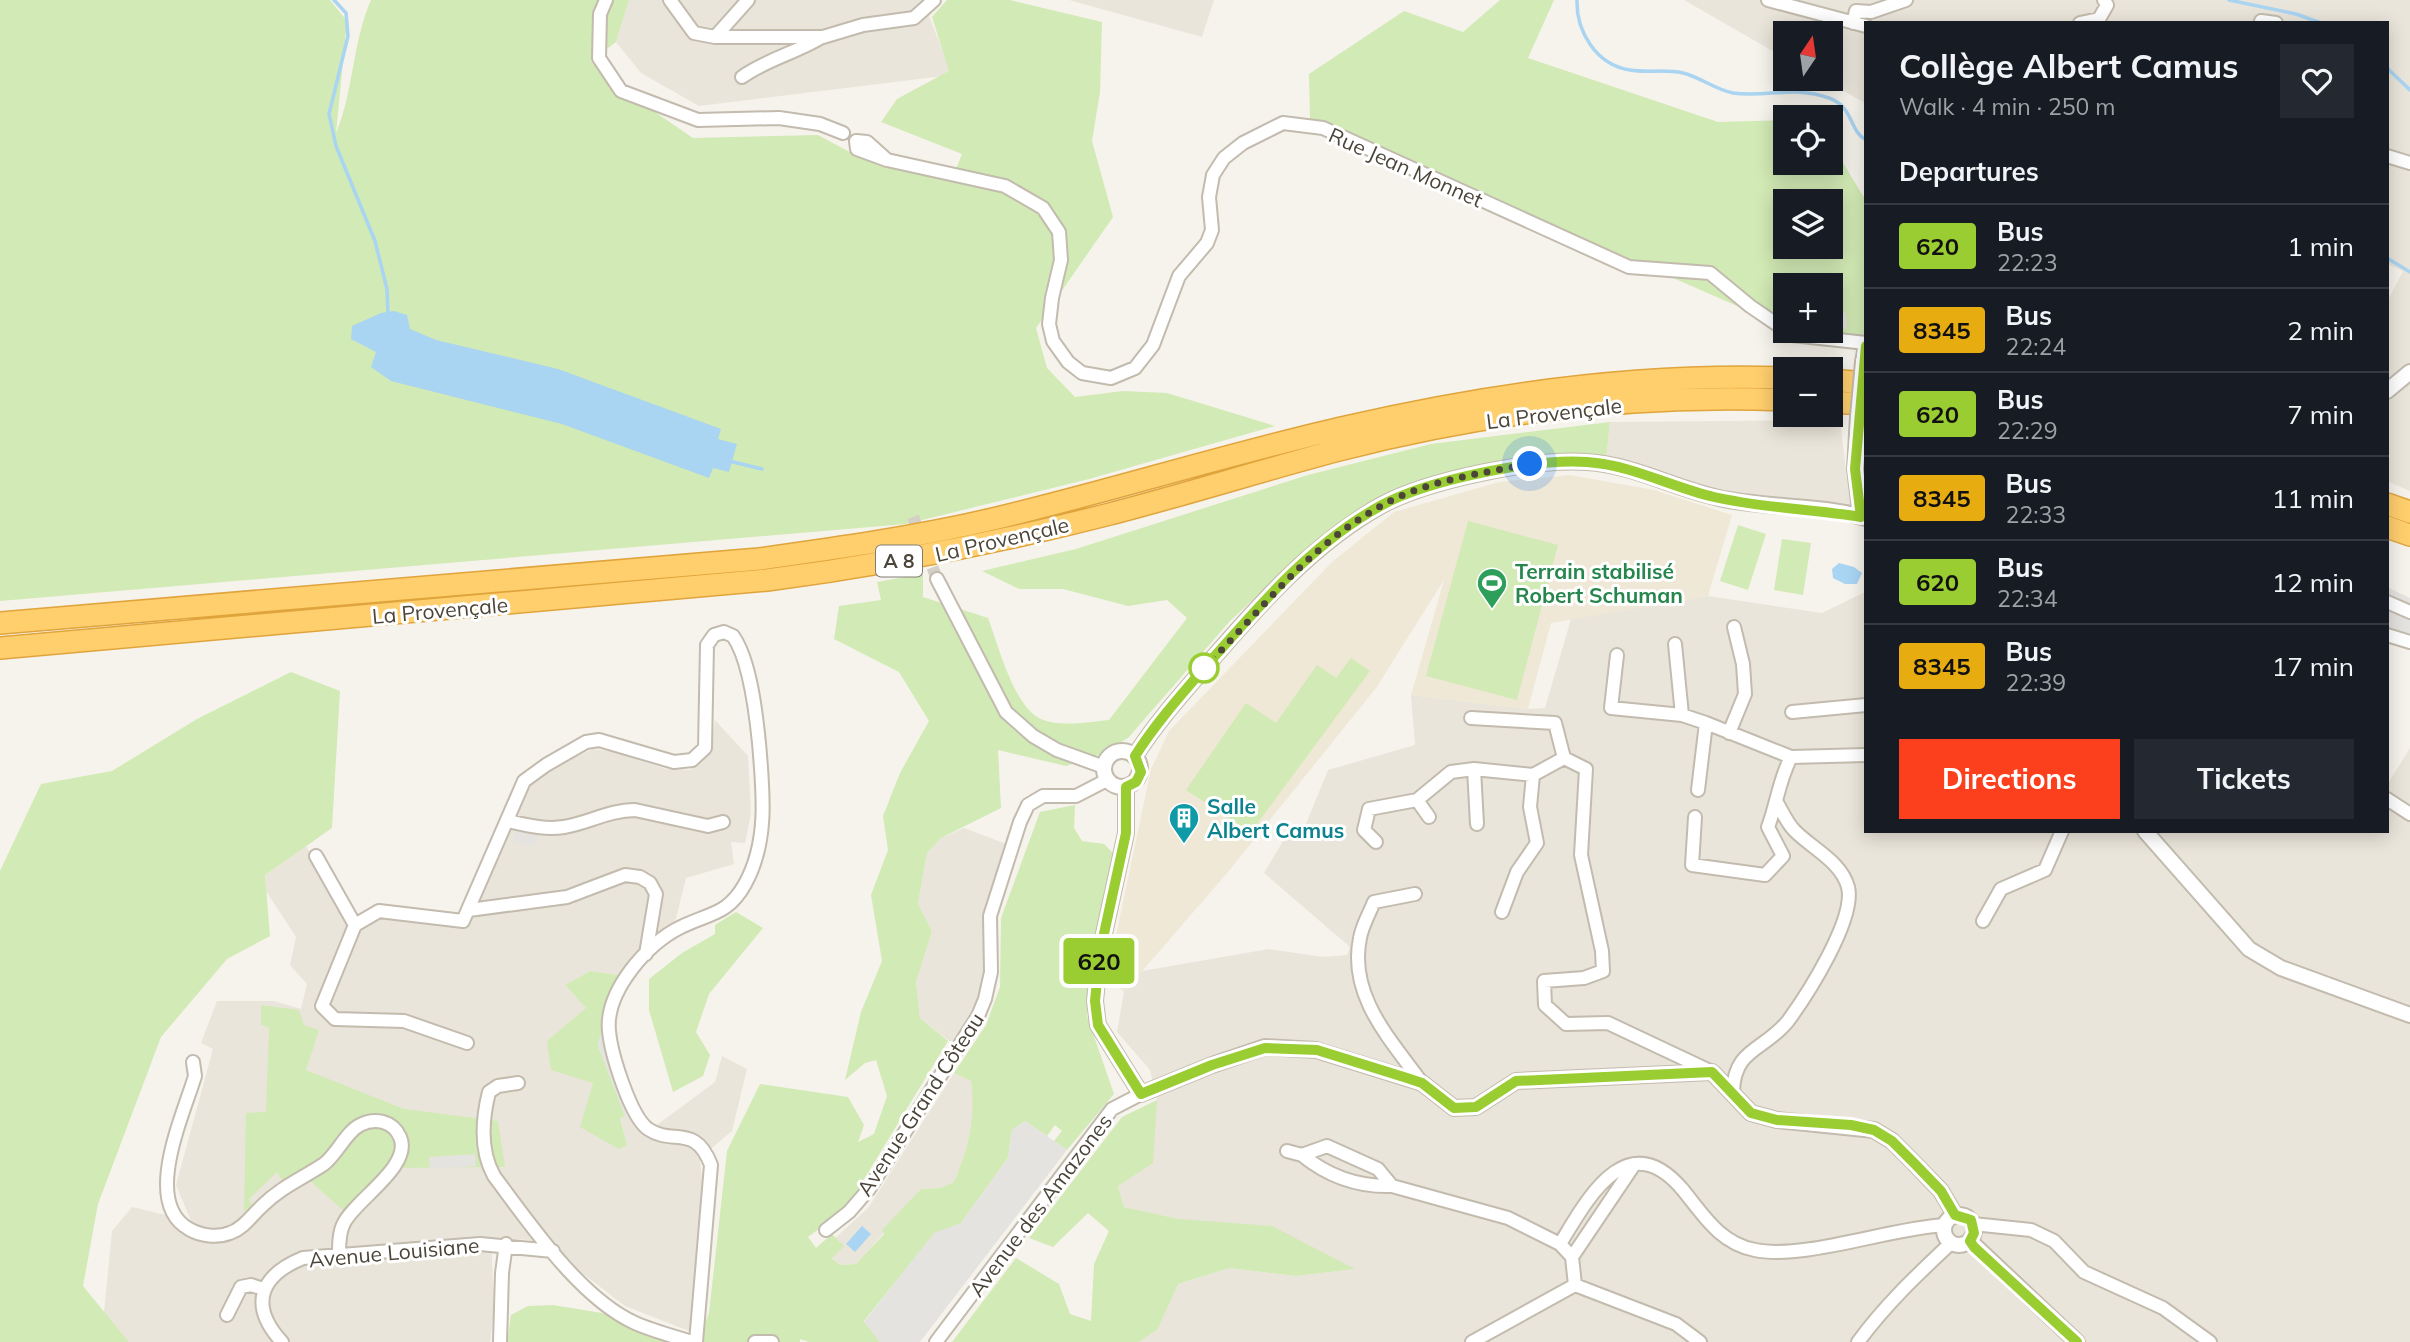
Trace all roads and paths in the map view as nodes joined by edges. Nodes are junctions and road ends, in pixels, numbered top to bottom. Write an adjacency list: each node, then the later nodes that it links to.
1 (606, 0): 15 (street, Rue Jean Monnet)
2 (670, 0): 10 (street)
3 (748, 0): 10 (street)
4 (934, 0): 11 (street)
5 (1768, 0): 9 (street)
6 (1906, 0): 9 (street)
7 (2104, 0): 8 (street)
8 (2090, 21)
9 (1859, 24)
10 (715, 37): 11 (street)
11 (823, 37): 12 (street)
12 (742, 77)
13 (2389, 157): 14 (street)
14 (2410, 163)
15 (1773, 321)
16 (1843, 341): 17 (street, Rue Jean Monnet)
17 (1864, 344)
18 (1864, 372): 20 (highway); 25 (street, bridge)
19 (2410, 372): 22 (street)
20 (1843, 377)
21 (1773, 378): 35 (highway, La Provençale / A 8)
22 (2389, 388)
23 (1773, 400): 40 (highway, La Provençale / A 8)
24 (1843, 405): 25 (highway)
25 (1862, 410): 26 (street)
26 (1861, 440): 29 (street)
27 (2389, 505): 28 (highway)
28 (2410, 512)
29 (1863, 517): 49 (street)
30 (2389, 528): 31 (highway)
31 (2410, 535)
32 (937, 579): 53 (street)
33 (2389, 603): 34 (street)
34 (2410, 612)
35 (0, 623)
36 (1734, 626): 47 (street)
37 (2389, 636): 38 (street)
38 (2410, 642)
39 (1675, 644): 44 (street)
40 (0, 648)
41 (1617, 655): 44 (street)
42 (1864, 705): 43 (street)
43 (1792, 712)
44 (1682, 715): 46 (street)
45 (1471, 718): 51 (street)
46 (1706, 723): 47 (street); 56 (street)
47 (1729, 733): 50 (street)
48 (1864, 755): 50 (street)
49 (1135, 756): 53 (street); 55 (street)
50 (1791, 757): 59 (street)
51 (1564, 758): 54 (street); 79 (street)
52 (1474, 769): 54 (street); 57 (street); 65 (street)
53 (1106, 773): 55 (street); 90 (street, Avenue Grand Côteau)
54 (1533, 775): 72 (street)
55 (1126, 787): 83 (street)
56 (1698, 790)
57 (1417, 800): 61 (street); 68 (street)
58 (2389, 800): 60 (street)
59 (1777, 803): 62 (street); 82 (street)
60 (2410, 814)
61 (1429, 817)
62 (1695, 817)
63 (508, 821): 64 (street); 71 (street); 75 (street)
64 (723, 822)
65 (1477, 824)
66 (2061, 833): 73 (street)
67 (2147, 833): 76 (street)
68 (1376, 842)
69 (316, 856): 74 (street)
70 (1415, 894): 81 (street)
71 (469, 910): 74 (street); 75 (street)
72 (1502, 912)
73 (1983, 921)
74 (355, 925): 77 (street)
75 (646, 954): 103 (street)
76 (2410, 1015)
77 (467, 1043)
78 (193, 1062): 96 (street)
79 (1712, 1072): 81 (street, Avenue des Amazones); 82 (street)
80 (518, 1083): 95 (street)
81 (1422, 1083): 83 (street, Avenue des Amazones)
82 (1733, 1092): 88 (street)
83 (1141, 1094): 106 (street, Avenue des Amazones)
84 (1287, 1151): 85 (street)
85 (1302, 1155): 87 (street); 87 (street)
86 (1634, 1165): 88 (street); 94 (street); 97 (street)
87 (1392, 1185): 94 (street)
88 (1950, 1220): 89 (street); 92 (street)
89 (1973, 1224): 91 (street); 111 (street)
90 (826, 1230)
91 (1970, 1241): 92 (street); 110 (street)
92 (1951, 1243): 109 (street)
93 (506, 1244): 95 (street, Avenue Louisiane); 96 (street, Avenue Louisiane); 102 (street)
94 (1560, 1244): 97 (street)
95 (553, 1251): 103 (street)
96 (340, 1254): 99 (street, Avenue Louisiane)
97 (1572, 1257): 98 (street)
98 (1575, 1285): 107 (street); 108 (street)
99 (263, 1290): 100 (street); 101 (street)
100 (227, 1315)
101 (282, 1342)
102 (500, 1342)
103 (694, 1342)
104 (755, 1342): 105 (street)
105 (772, 1342)
106 (936, 1342)
107 (1472, 1342)
108 (1700, 1342)
109 (1858, 1342)
110 (2077, 1342)
111 (2210, 1342)

